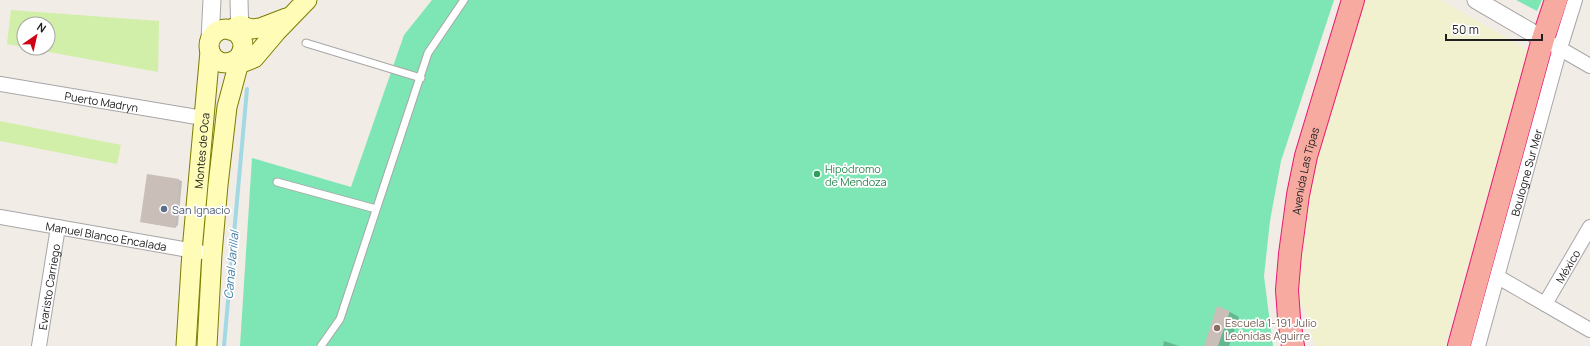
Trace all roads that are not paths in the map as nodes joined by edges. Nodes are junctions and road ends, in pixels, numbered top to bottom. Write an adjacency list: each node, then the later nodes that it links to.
1 (212, 0): 12 (street)
2 (239, 0): 13 (street)
3 (307, 0): 9 (main road)
4 (464, 0): 15 (lane)
5 (1353, 0): 26 (highway, Avenida Las Tipas)
6 (1476, 0): 11 (street)
7 (1556, 0): 11 (highway, Boulogne Sur Mer)
8 (1575, 0): 11 (street, Boulogne Sur Mer)
9 (291, 16): 13 (main road); 13 (main road)
10 (306, 43): 15 (lane)
11 (1552, 44): 14 (street); 25 (street, Boulogne Sur Mer); 35 (highway, Boulogne Sur Mer)
12 (210, 45): 13 (main road); 13 (main road); 17 (main road, Montes de Oca)
13 (237, 45): 24 (main road, Montes de Oca)
14 (1590, 66)
15 (421, 78): 19 (lane)
16 (0, 84): 17 (street, Puerto Madryn)
17 (203, 118): 23 (main road, Montes de Oca)
18 (277, 182): 19 (lane)
19 (376, 209): 32 (lane)
20 (0, 217): 21 (street, Manuel Blanco Encalada)
21 (58, 227): 23 (street, Manuel Blanco Encalada); 29 (street, Evaristo Carriego)
22 (1590, 227): 27 (street, México)
23 (192, 251): 24 (street, Manuel Blanco Encalada); 30 (main road, Montes de Oca)
24 (212, 254): 31 (main road, Montes de Oca)
25 (1498, 277): 27 (street); 36 (street, Boulogne Sur Mer)
26 (1287, 290): 33 (highway, Avenida Las Tipas); 34 (street)
27 (1545, 304): 28 (street)
28 (1590, 330)
29 (38, 346)
30 (186, 346)
31 (207, 346)
32 (321, 346)
33 (1293, 346)
34 (1304, 346)
35 (1459, 346)
36 (1478, 346)

